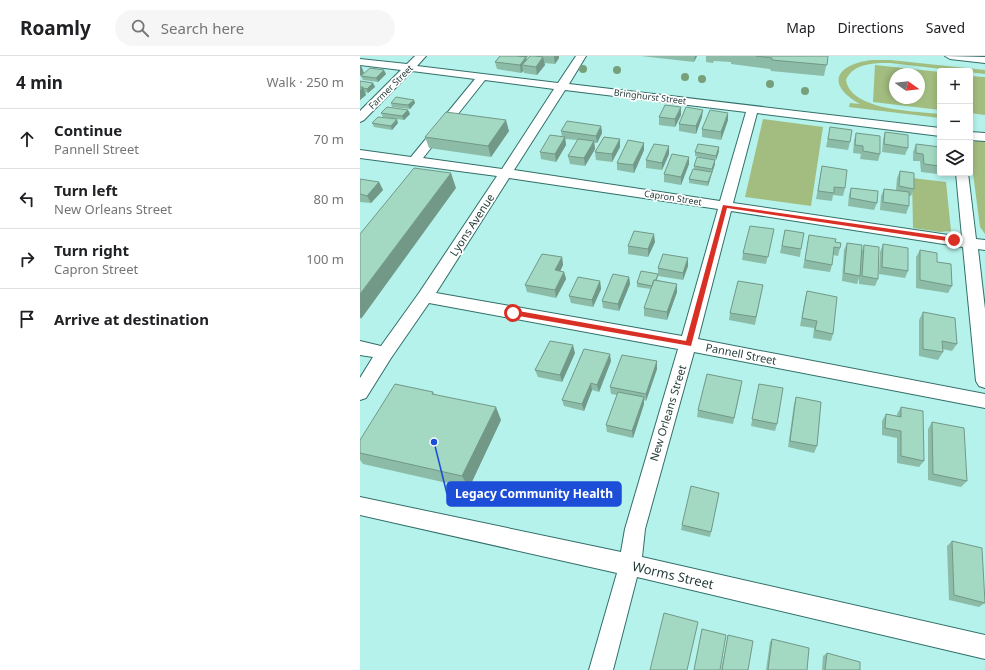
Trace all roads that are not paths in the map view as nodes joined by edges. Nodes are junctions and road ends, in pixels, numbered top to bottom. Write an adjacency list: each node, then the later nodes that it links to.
1 (421, 56): 6 (street, Farmer Street)
2 (580, 56): 8 (street, Lyons Avenue)
3 (950, 56): 4 (street)
4 (985, 60)
5 (360, 62): 6 (street, Bringhurst Street)
6 (410, 68): 7 (street, Bringhurst Street); 10 (street, Farmer Street)
7 (482, 77): 8 (street, Bringhurst Street); 15 (street)
8 (562, 86): 9 (street, Bringhurst Street); 16 (street, Lyons Avenue)
9 (752, 110): 11 (street, Bringhurst Street); 18 (street, New Orleans Street)
10 (360, 118)
11 (937, 132)
12 (973, 136): 13 (street)
13 (985, 137)
14 (360, 154): 15 (street, Capron Street)
15 (417, 165): 16 (street, Capron Street)
16 (506, 173): 18 (street, Capron Street); 20 (street, Lyons Avenue)
17 (963, 176): 19 (street)
18 (725, 206): 19 (street, Capron Street); 21 (street, New Orleans Street)
19 (978, 244): 24 (street)
20 (425, 297): 21 (street, Pannell Street); 23 (street, Lyons Avenue)
21 (688, 344): 26 (street, Pannell Street); 28 (street, New Orleans Street)
22 (360, 348): 23 (street)
23 (385, 353): 25 (street, Lyons Avenue)
24 (985, 382)
25 (360, 393)
26 (985, 401)
27 (360, 506): 28 (street, Worms Street)
28 (630, 565): 29 (street, Worms Street); 30 (street, New Orleans Street)
29 (985, 648)
30 (601, 670)

